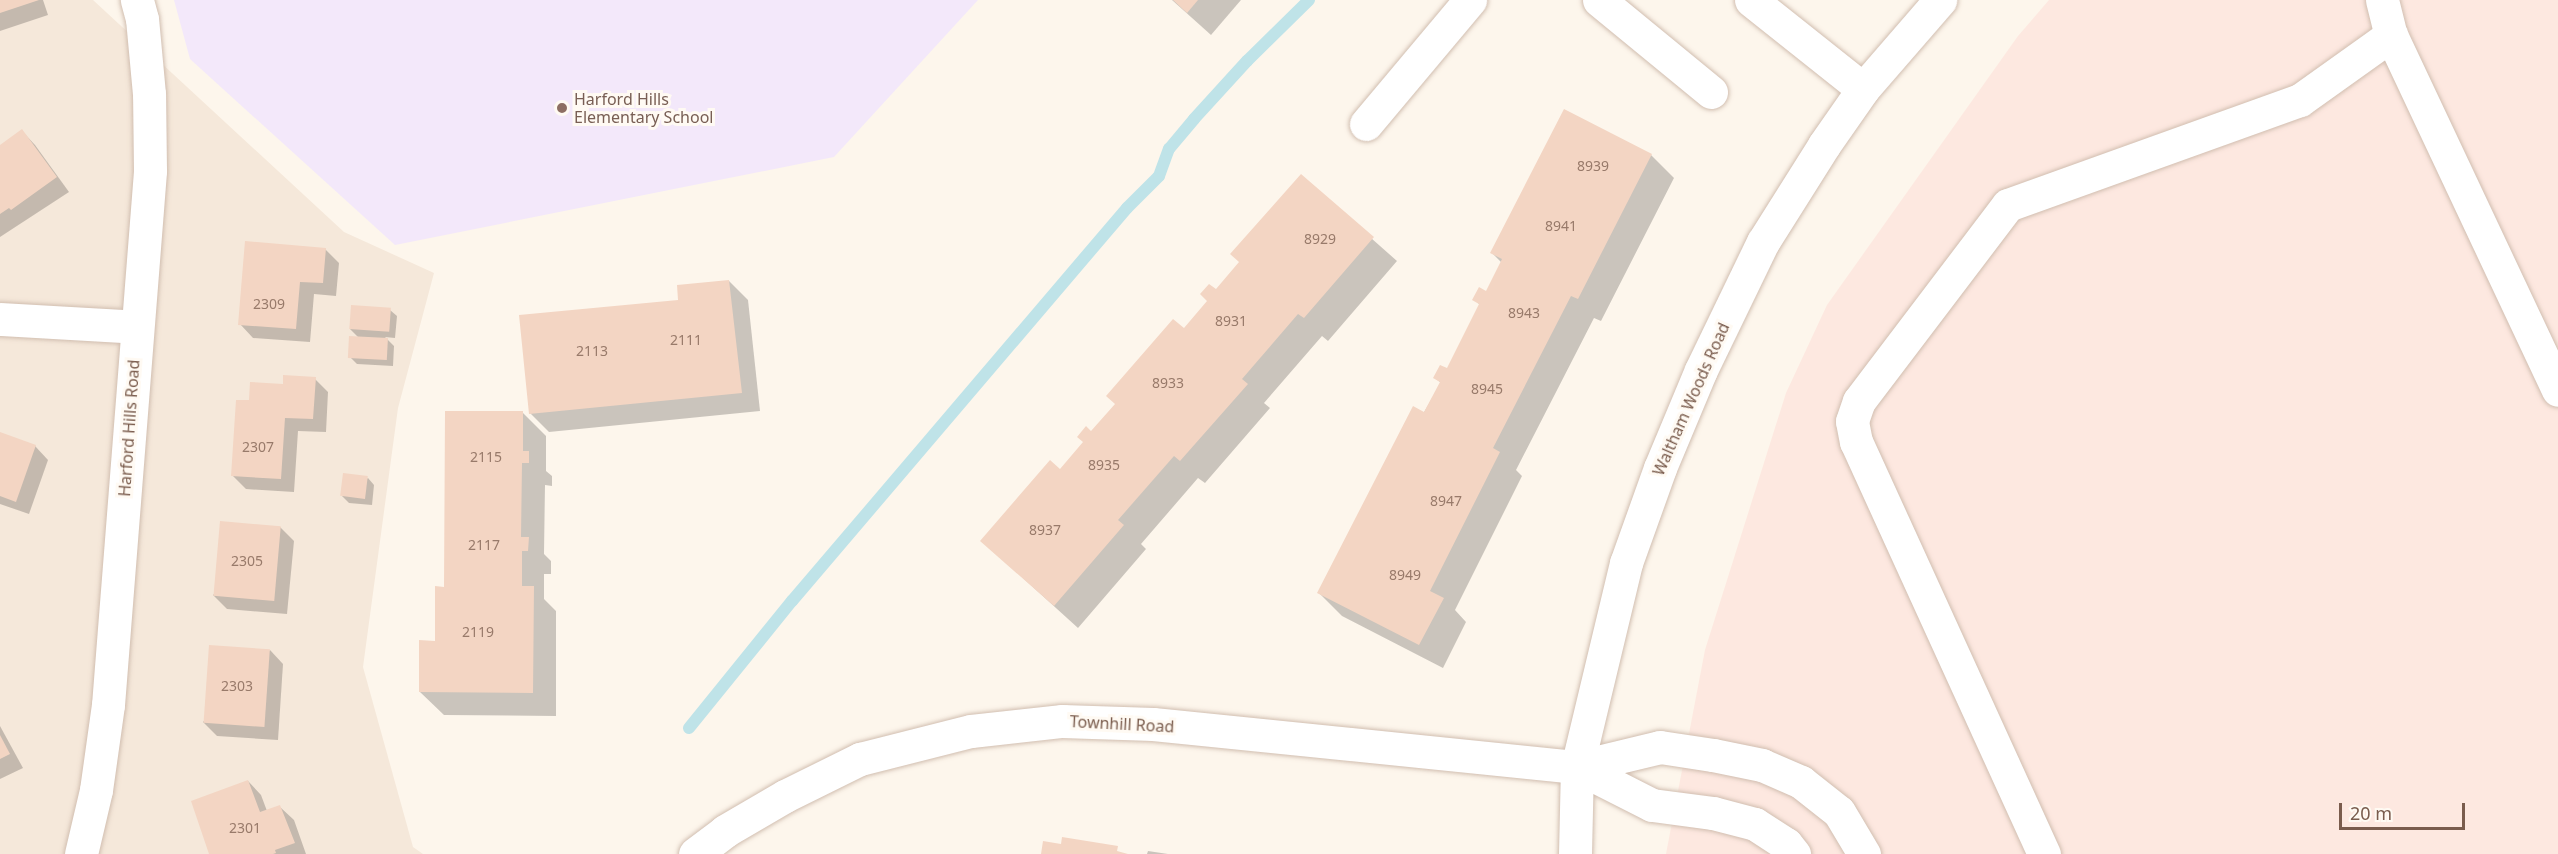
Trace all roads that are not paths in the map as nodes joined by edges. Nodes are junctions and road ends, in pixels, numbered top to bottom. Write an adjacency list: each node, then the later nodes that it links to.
1 (137, 0): 12 (street, Harford Hills Road)
2 (1470, 0): 10 (street)
3 (1599, 0): 9 (street)
4 (1751, 0): 8 (street)
5 (1940, 0): 8 (street, Waltham Woods Road)
6 (2382, 0): 7 (street)
7 (2391, 35): 13 (street); 20 (street)
8 (1863, 89): 14 (street, Waltham Woods Road)
9 (1711, 92)
10 (1366, 124)
11 (0, 319): 12 (street)
12 (137, 327): 15 (street, Harford Hills Road)
13 (2558, 390)
14 (1577, 767): 16 (street, Townhill Road); 17 (street, Waltham Woods Road); 18 (street); 19 (street)
15 (81, 854)
16 (695, 854)
17 (1575, 854)
18 (1794, 854)
19 (1864, 854)
20 (2044, 854)

